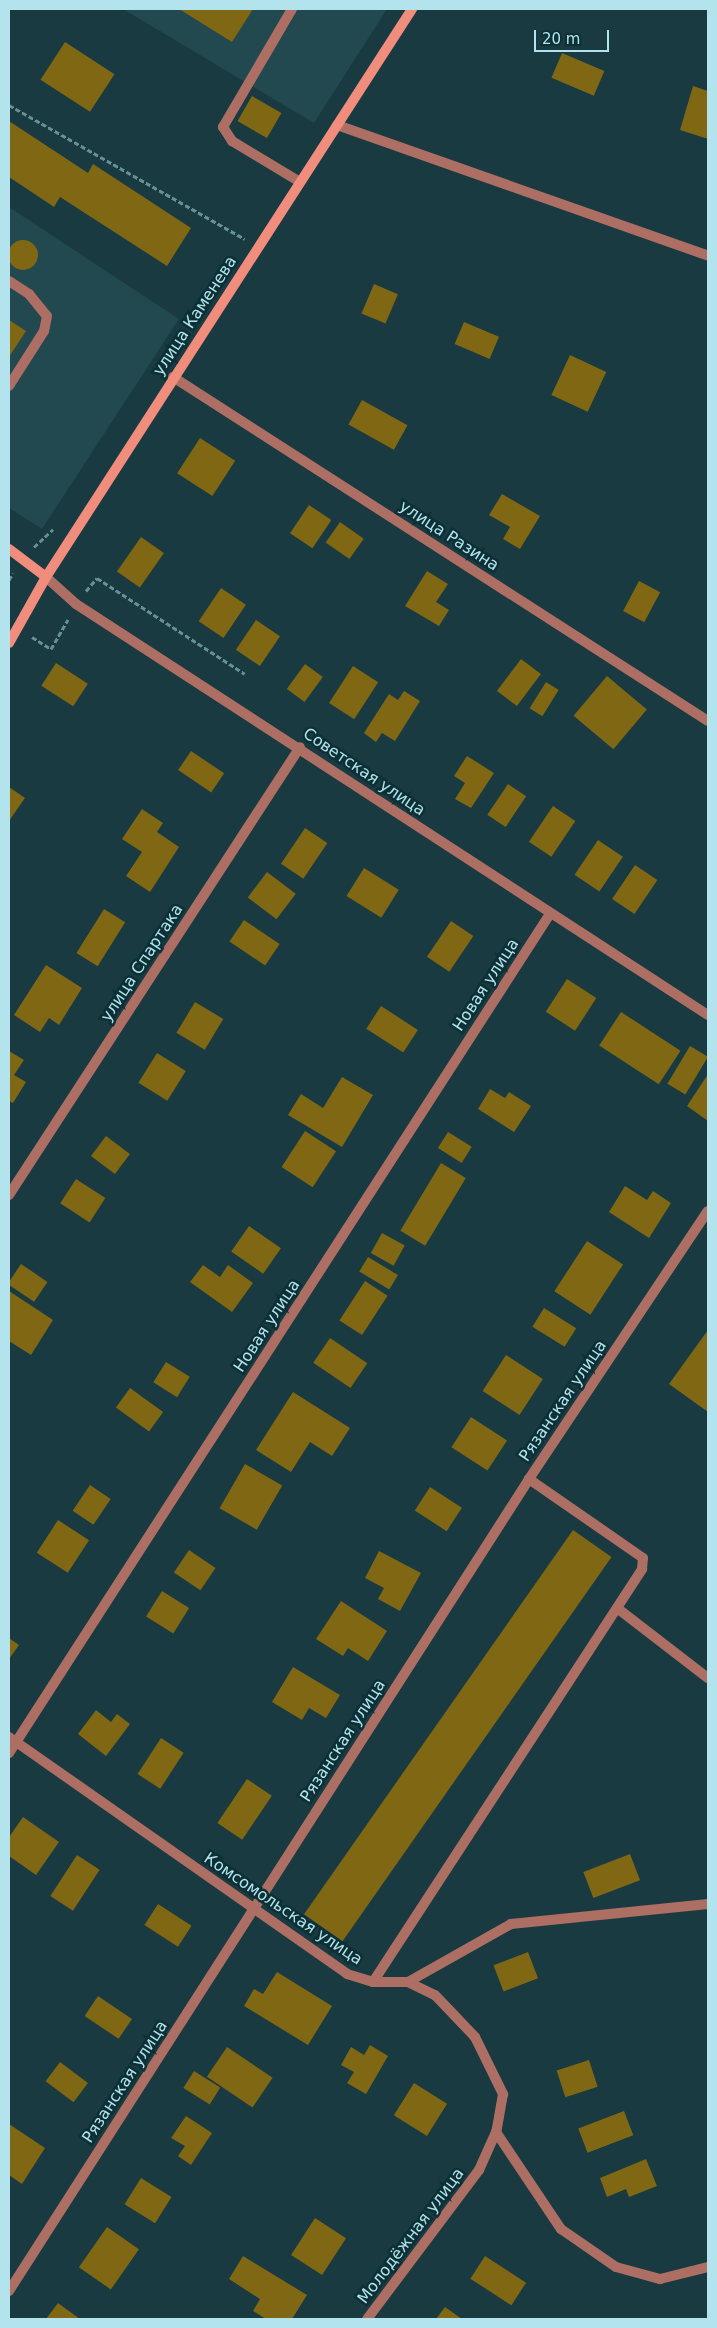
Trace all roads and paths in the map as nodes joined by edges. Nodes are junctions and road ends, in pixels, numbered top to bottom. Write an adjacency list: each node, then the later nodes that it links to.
1 (292, 9): 5 (street)
2 (412, 9): 4 (main road, улица Каменева)
3 (9, 105): 6 (path)
4 (337, 124): 5 (main road, улица Каменева); 7 (street)
5 (300, 182): 9 (main road, улица Каменева)
6 (250, 242)
7 (708, 256)
8 (9, 281): 10 (street)
9 (173, 377): 12 (main road, улица Каменева); 14 (street, улица Разина)
10 (9, 386)
11 (9, 549): 12 (main road, Советская улица)
12 (46, 577): 13 (main road, улица Каменева); 15 (street, Советская улица)
13 (9, 644)
14 (708, 721)
15 (300, 747): 16 (street, Советская улица); 18 (street, улица Спартака)
16 (550, 914): 17 (street, Советская улица); 23 (street, Новая улица)
17 (708, 1015)
18 (9, 1194)
19 (708, 1211): 20 (street, Рязанская улица)
20 (529, 1479): 21 (street); 26 (street, Рязанская улица)
21 (617, 1608): 22 (street); 27 (street)
22 (708, 1678)
23 (12, 1740): 24 (street, Новая улица); 26 (street, Комсомольская улица)
24 (9, 1753)
25 (708, 1904): 28 (street)
26 (254, 1909): 27 (street, Комсомольская улица); 32 (street, Рязанская улица)
27 (373, 1982): 28 (street, Комсомольская улица)
28 (408, 1982): 29 (street, Комсомольская улица)
29 (496, 2132): 30 (street, Комсомольская улица); 31 (street)
30 (479, 2170): 33 (street, Молодёжная улица)
31 (708, 2267)
32 (9, 2291)
33 (367, 2319)

